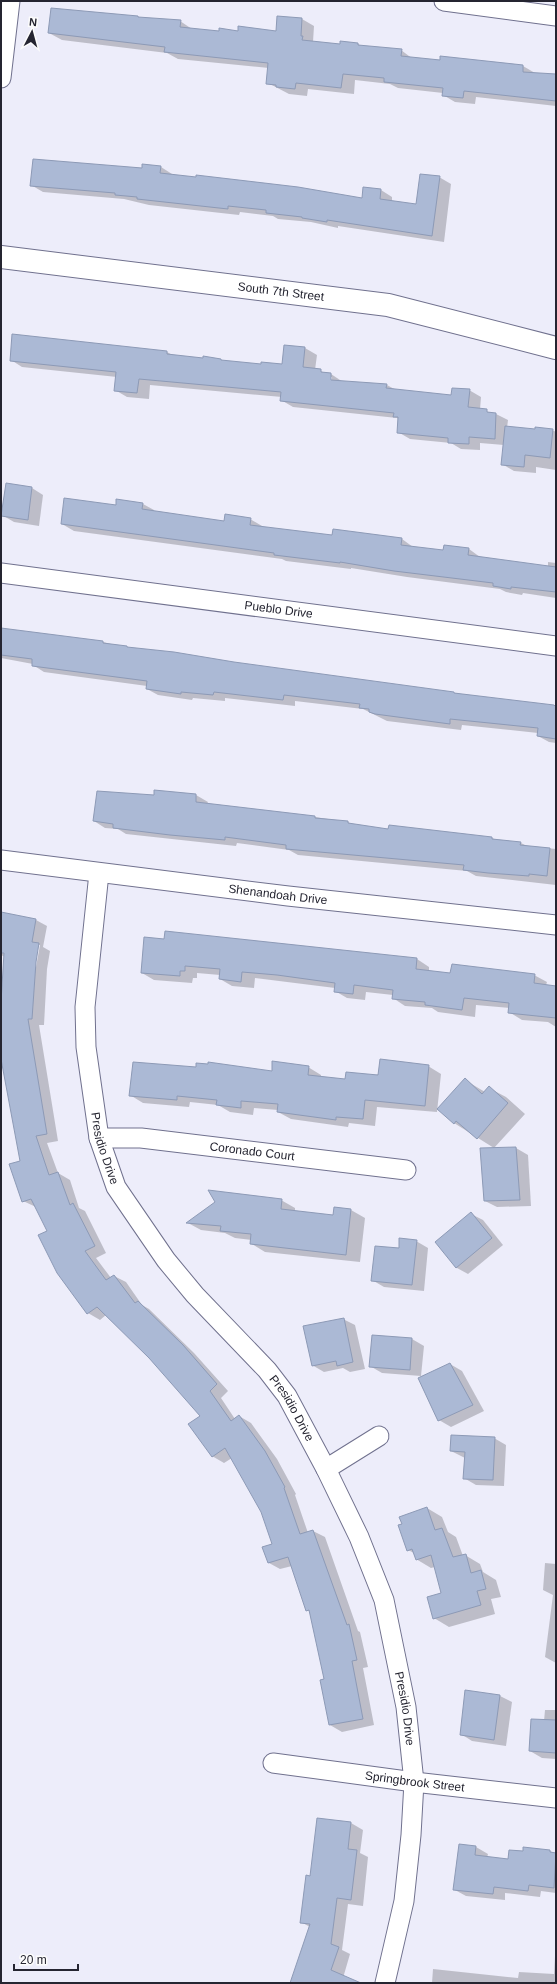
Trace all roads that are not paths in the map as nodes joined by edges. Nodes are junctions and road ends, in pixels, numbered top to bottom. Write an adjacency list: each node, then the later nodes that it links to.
1 (10, 1): 4 (street)
2 (444, 1): 3 (street)
3 (556, 16)
4 (1, 78)
5 (1, 257): 6 (main road, South 7th Street)
6 (556, 348)
7 (1, 573): 8 (street, Pueblo Drive)
8 (556, 646)
9 (1, 860): 10 (street, Shenandoah Drive)
10 (99, 873): 11 (street, Shenandoah Drive); 12 (street, Presidio Drive)
11 (556, 925)
12 (98, 1138): 13 (street, Coronado Court); 15 (street, Presidio Drive)
13 (406, 1170)
14 (380, 1436): 15 (street)
15 (326, 1469): 17 (street, Presidio Drive)
16 (273, 1763): 17 (street, Springbrook Street)
17 (414, 1782): 18 (street, Springbrook Street); 19 (street, Presidio Drive)
18 (556, 1798)
19 (385, 1983)

